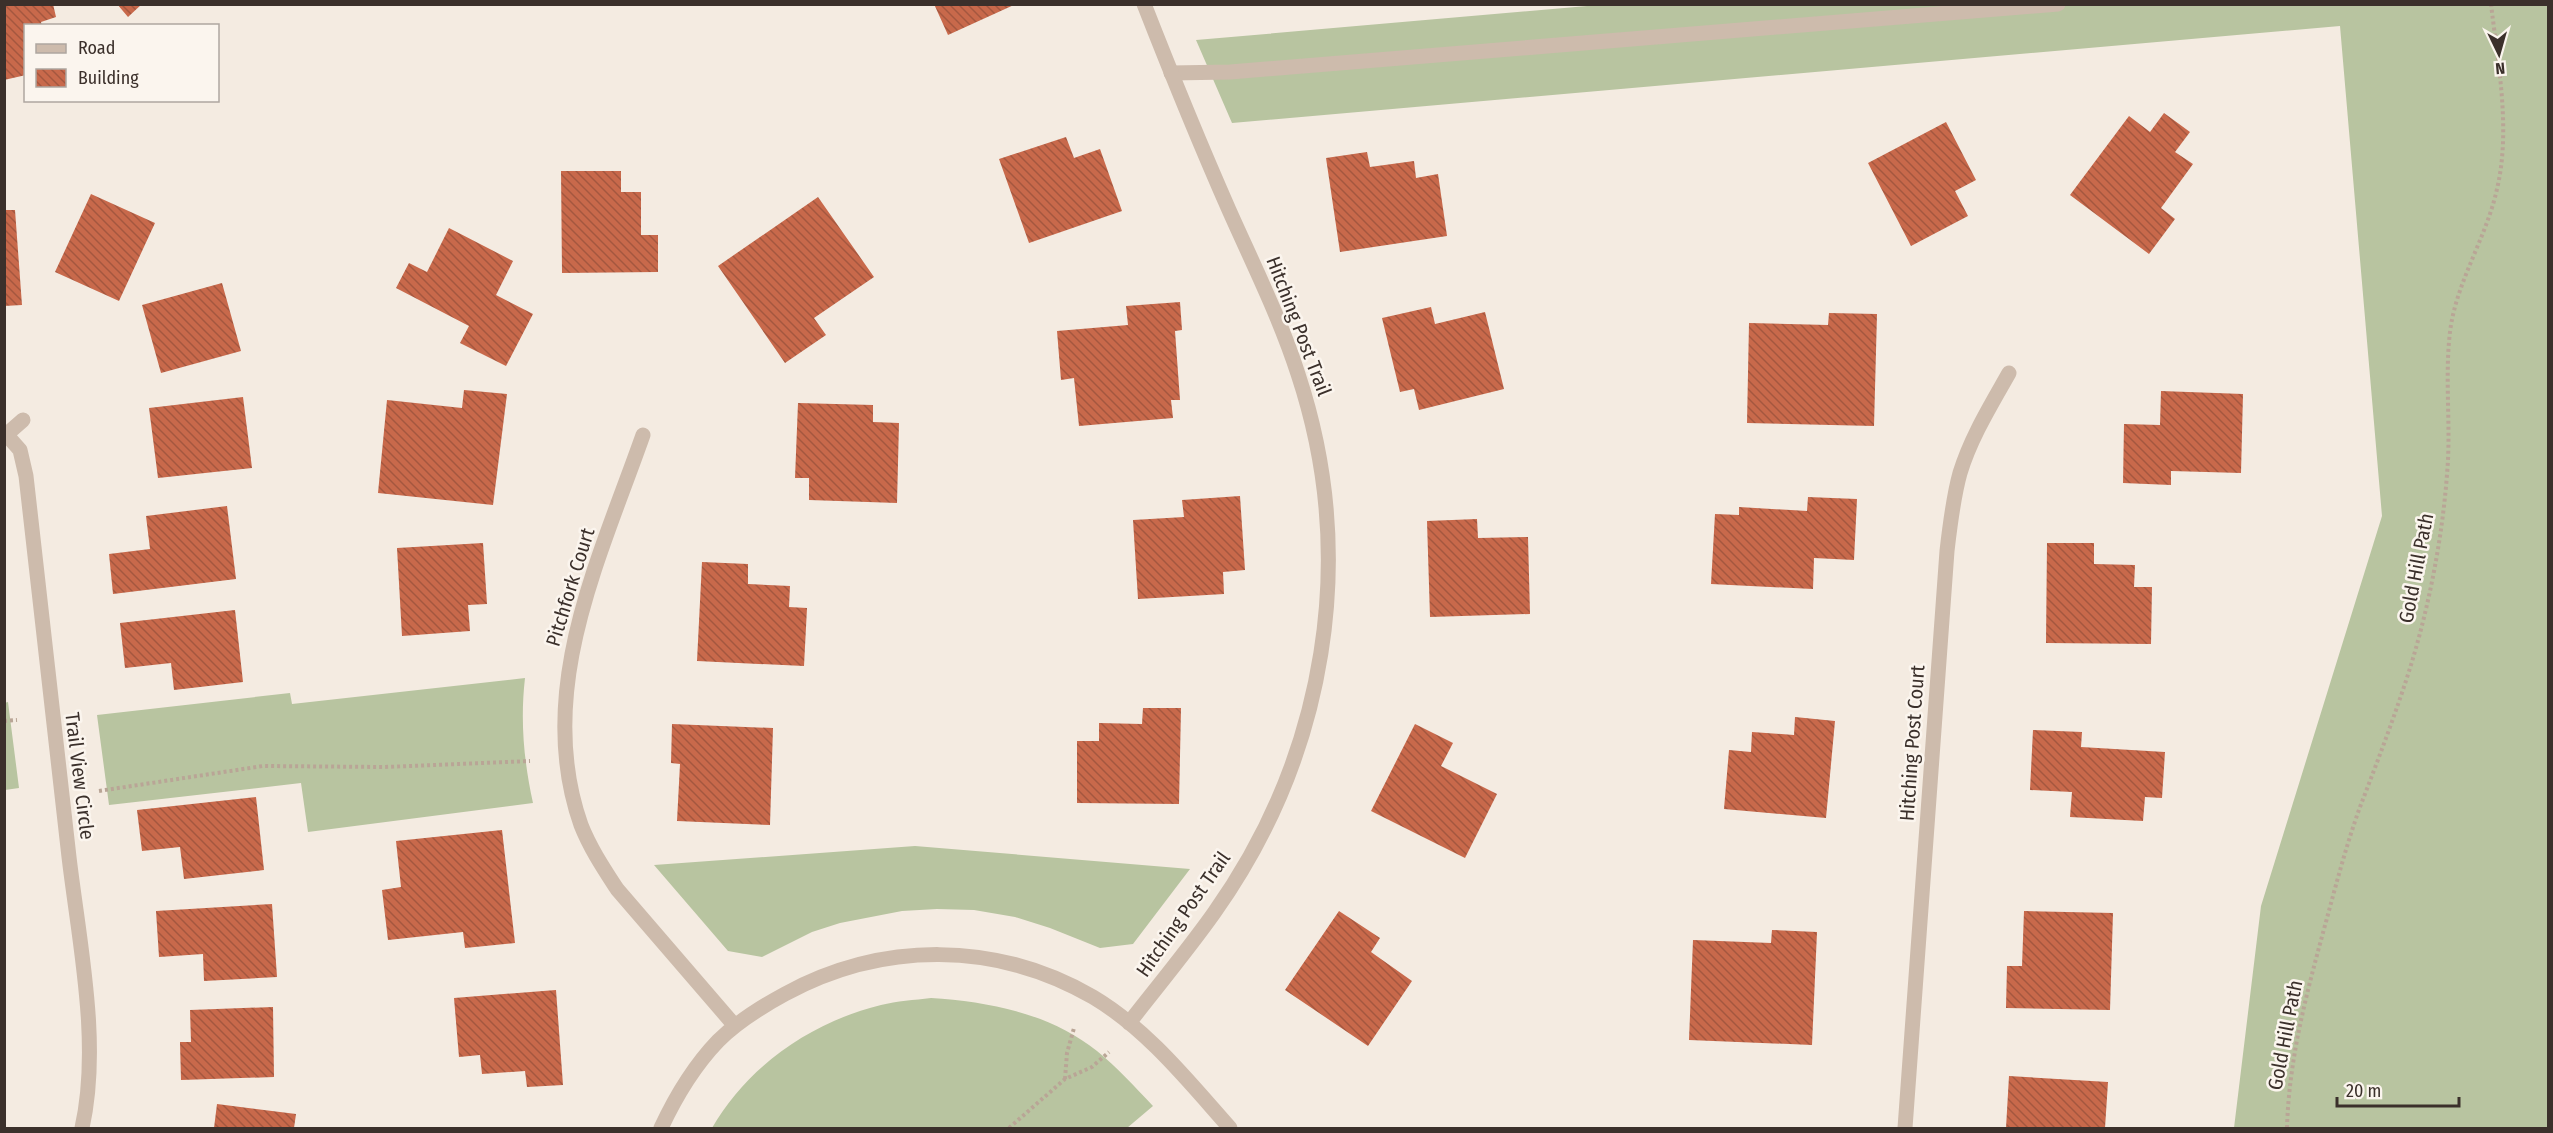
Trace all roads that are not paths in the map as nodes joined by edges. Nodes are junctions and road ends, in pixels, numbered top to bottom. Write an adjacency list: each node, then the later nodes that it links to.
1 (1144, 4): 3 (street, Hitching Post Trail)
2 (2058, 4): 3 (street)
3 (1171, 73): 8 (street, Hitching Post Trail)
4 (2009, 373): 13 (street, Hitching Post Court)
5 (23, 420): 6 (street, Trail View Circle)
6 (6, 433): 10 (street, Trail View Circle)
7 (643, 435): 9 (street, Pitchfork Court)
8 (1129, 1023): 9 (street); 12 (street)
9 (735, 1026): 11 (street)
10 (82, 1128)
11 (661, 1128)
12 (1230, 1128)
13 (1905, 1128)

